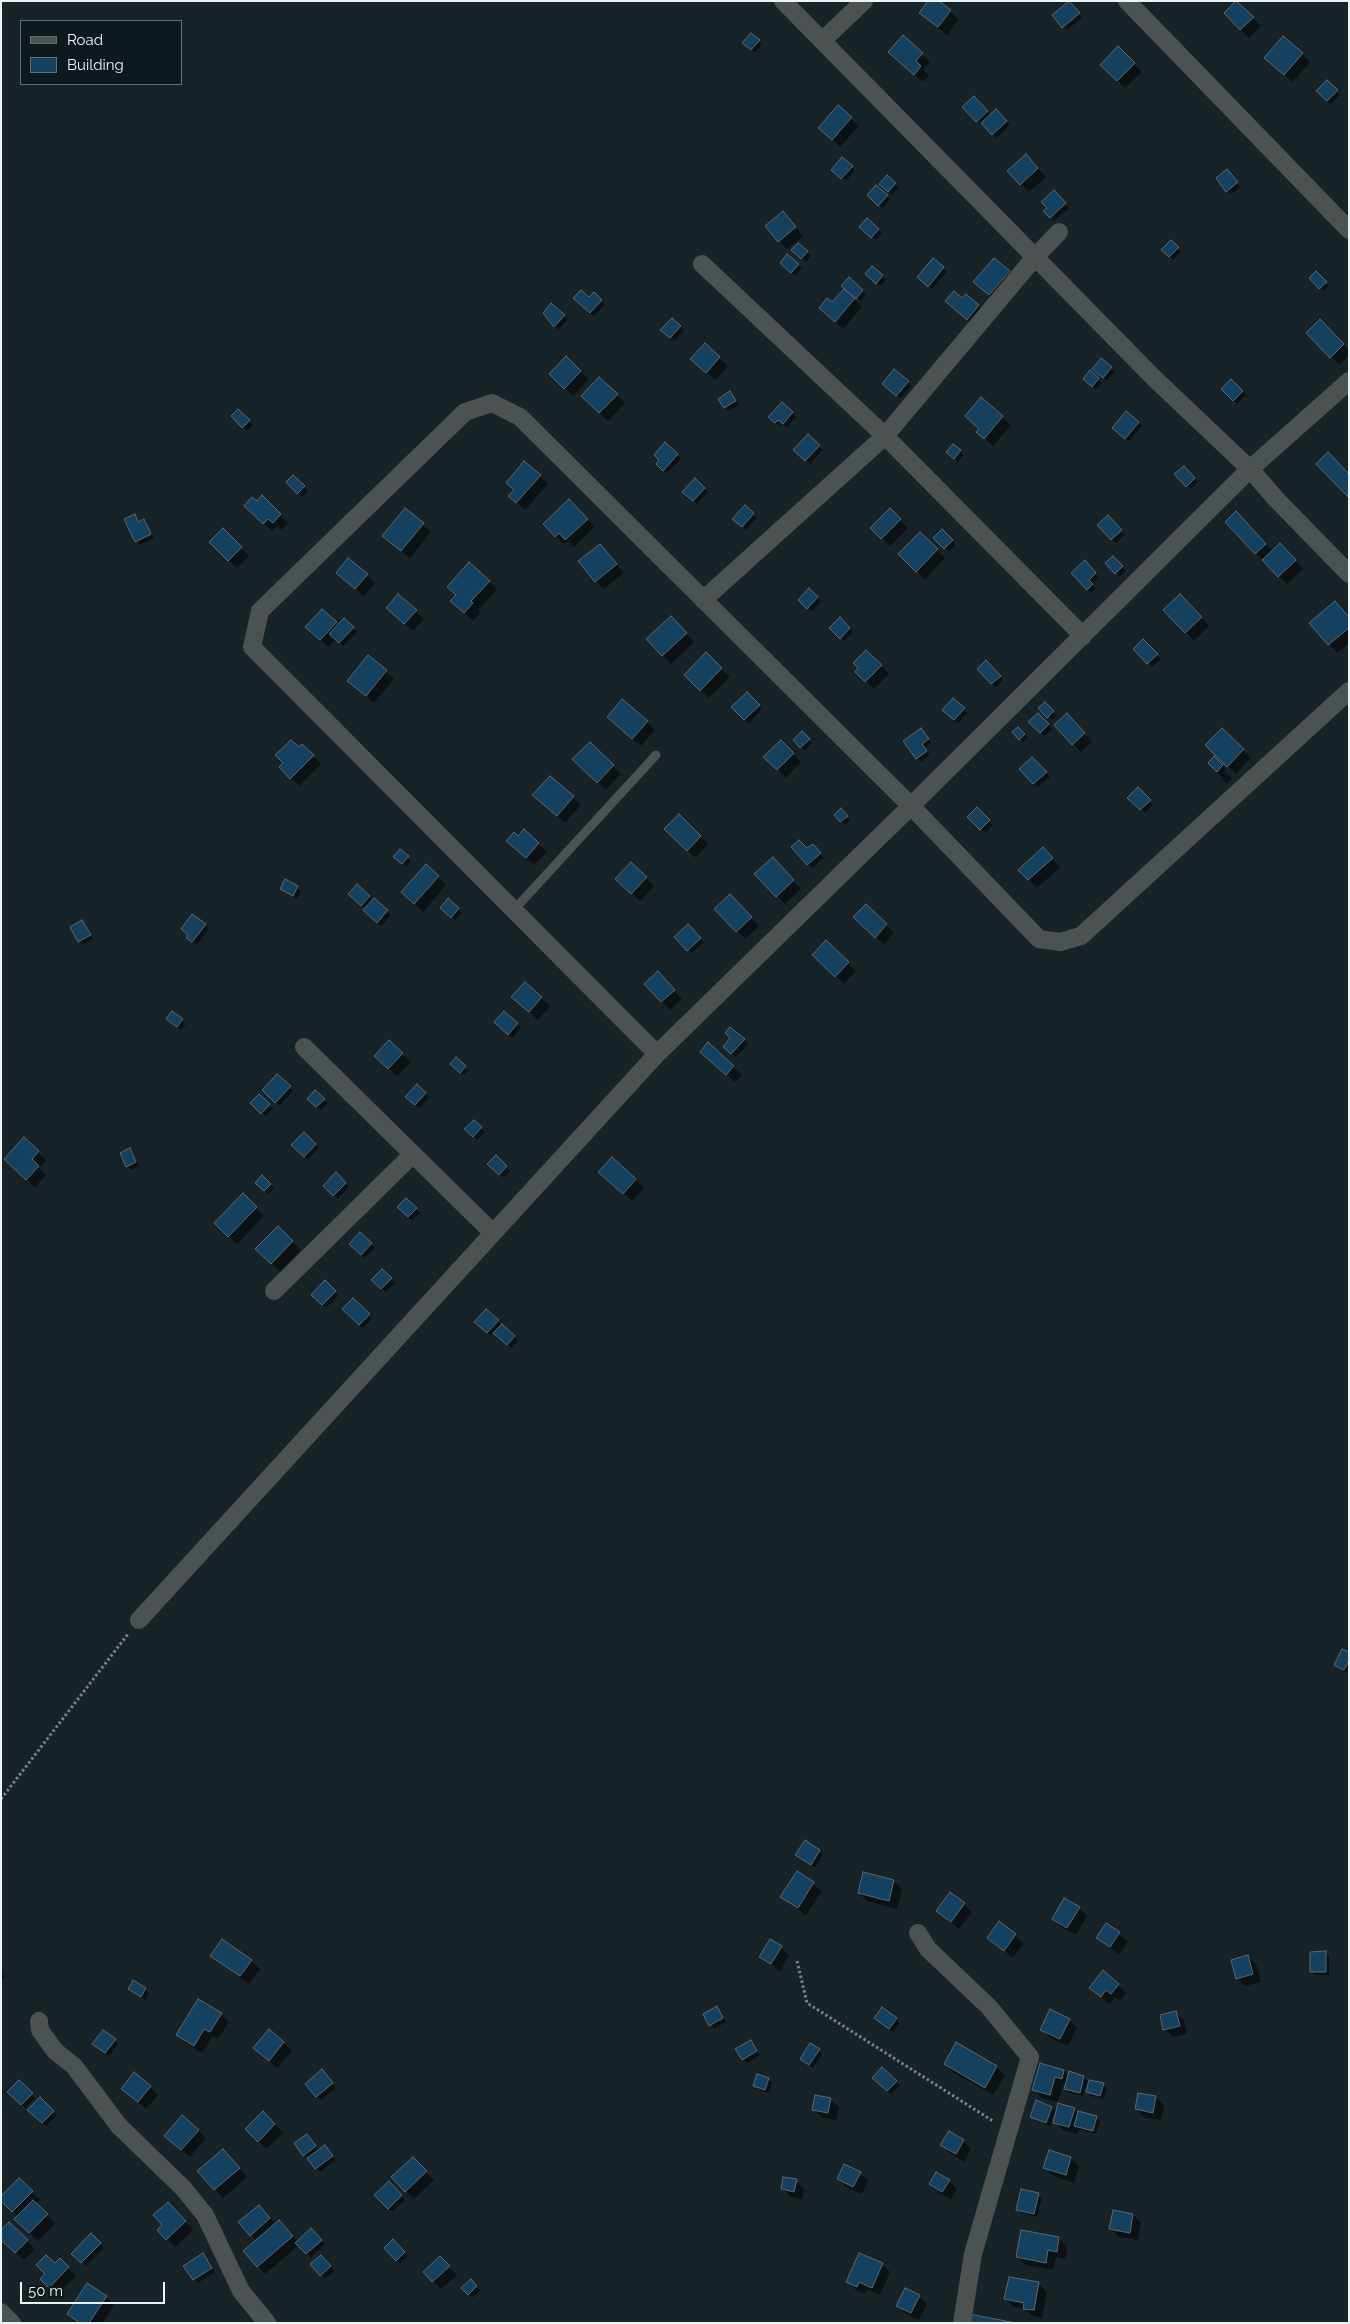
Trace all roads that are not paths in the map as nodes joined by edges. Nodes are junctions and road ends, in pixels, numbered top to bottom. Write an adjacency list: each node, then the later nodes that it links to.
1 (783, 1): 4 (street)
2 (864, 1): 4 (street)
3 (1127, 1): 5 (street)
4 (822, 41): 7 (street)
5 (1349, 230)
6 (1059, 232): 7 (street)
7 (1035, 257): 10 (street); 11 (street)
8 (702, 264): 10 (street)
9 (1349, 381): 11 (street)
10 (885, 436): 13 (street); 14 (street)
11 (1250, 469): 12 (street); 14 (street)
12 (1349, 574)
13 (703, 600): 17 (street); 18 (street)
14 (1083, 636): 17 (street)
15 (1349, 691): 17 (street)
16 (656, 755): 18 (lane)
17 (911, 806): 20 (street)
18 (513, 911): 20 (street)
19 (304, 1047): 21 (street)
20 (656, 1054): 22 (street)
21 (412, 1155): 22 (street); 23 (street)
22 (493, 1233): 24 (street)
23 (274, 1291)
24 (139, 1620)
25 (918, 1933): 30 (street)
26 (39, 2021): 29 (street)
27 (1, 2312): 28 (street)
28 (12, 2323)
29 (266, 2323)
30 (962, 2323)

